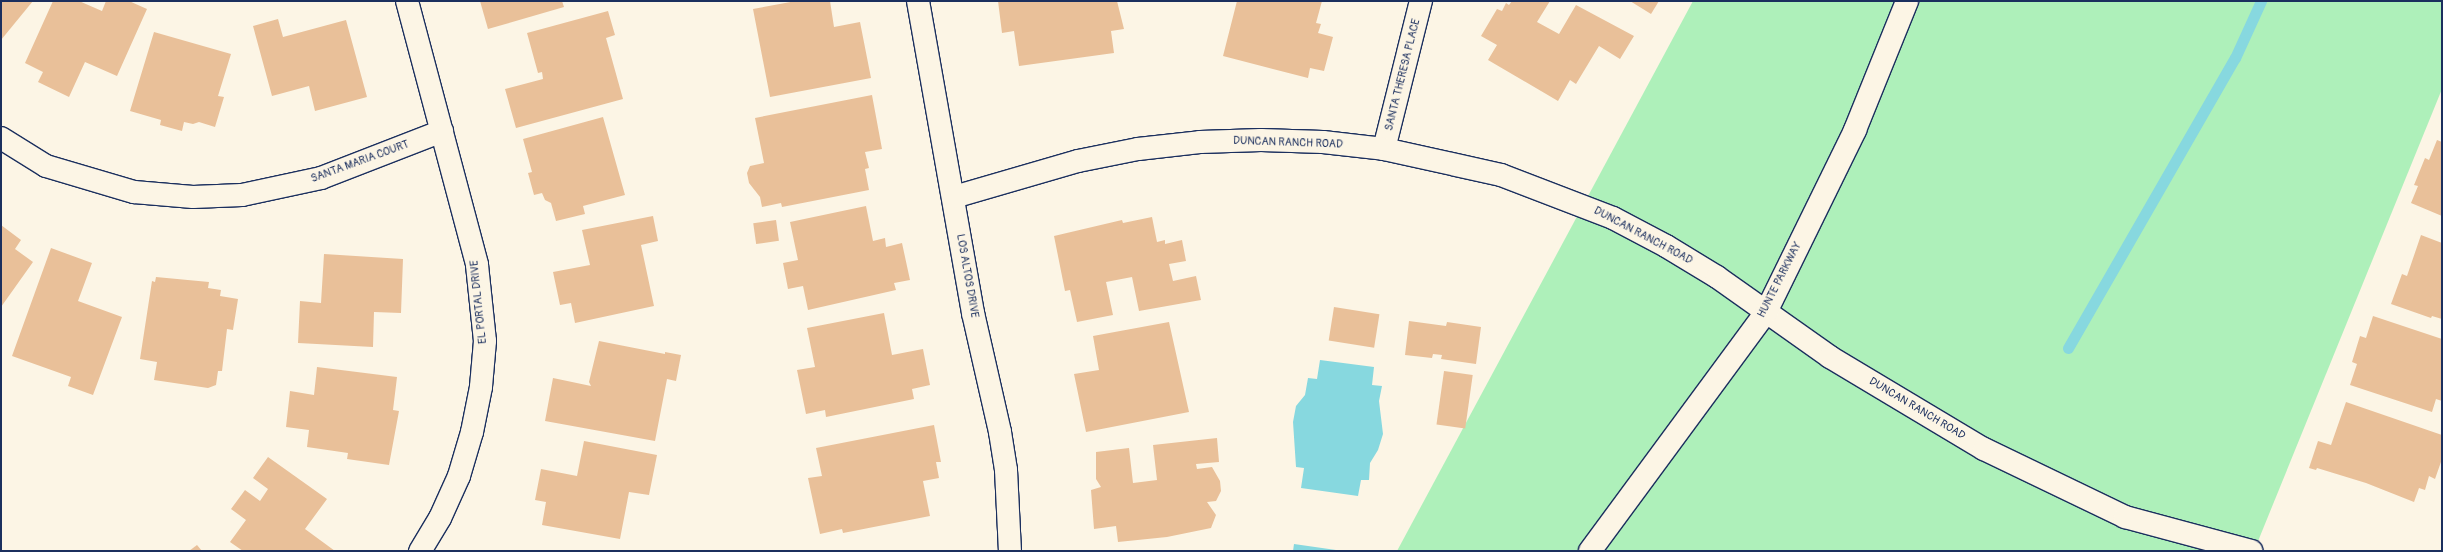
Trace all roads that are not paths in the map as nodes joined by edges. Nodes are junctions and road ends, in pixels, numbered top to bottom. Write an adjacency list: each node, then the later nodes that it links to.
1 (407, 1): 5 (street, EL PORTAL DRIVE)
2 (918, 1): 8 (street, LOS ALTOS DRIVE)
3 (1421, 1): 7 (street, SANTA THERESA PLACE)
4 (1907, 1): 9 (street, HUNTE PARKWAY)
5 (442, 131): 6 (street, SANTA MARIA COURT); 10 (street, EL PORTAL DRIVE)
6 (1, 138)
7 (1384, 149): 8 (street, DUNCAN RANCH ROAD); 9 (street, DUNCAN RANCH ROAD)
8 (954, 197): 11 (street, LOS ALTOS DRIVE)
9 (1766, 312): 12 (street, HUNTE PARKWAY); 13 (street, DUNCAN RANCH ROAD)
10 (420, 551)
11 (1010, 551)
12 (1590, 551)
13 (2251, 551)

